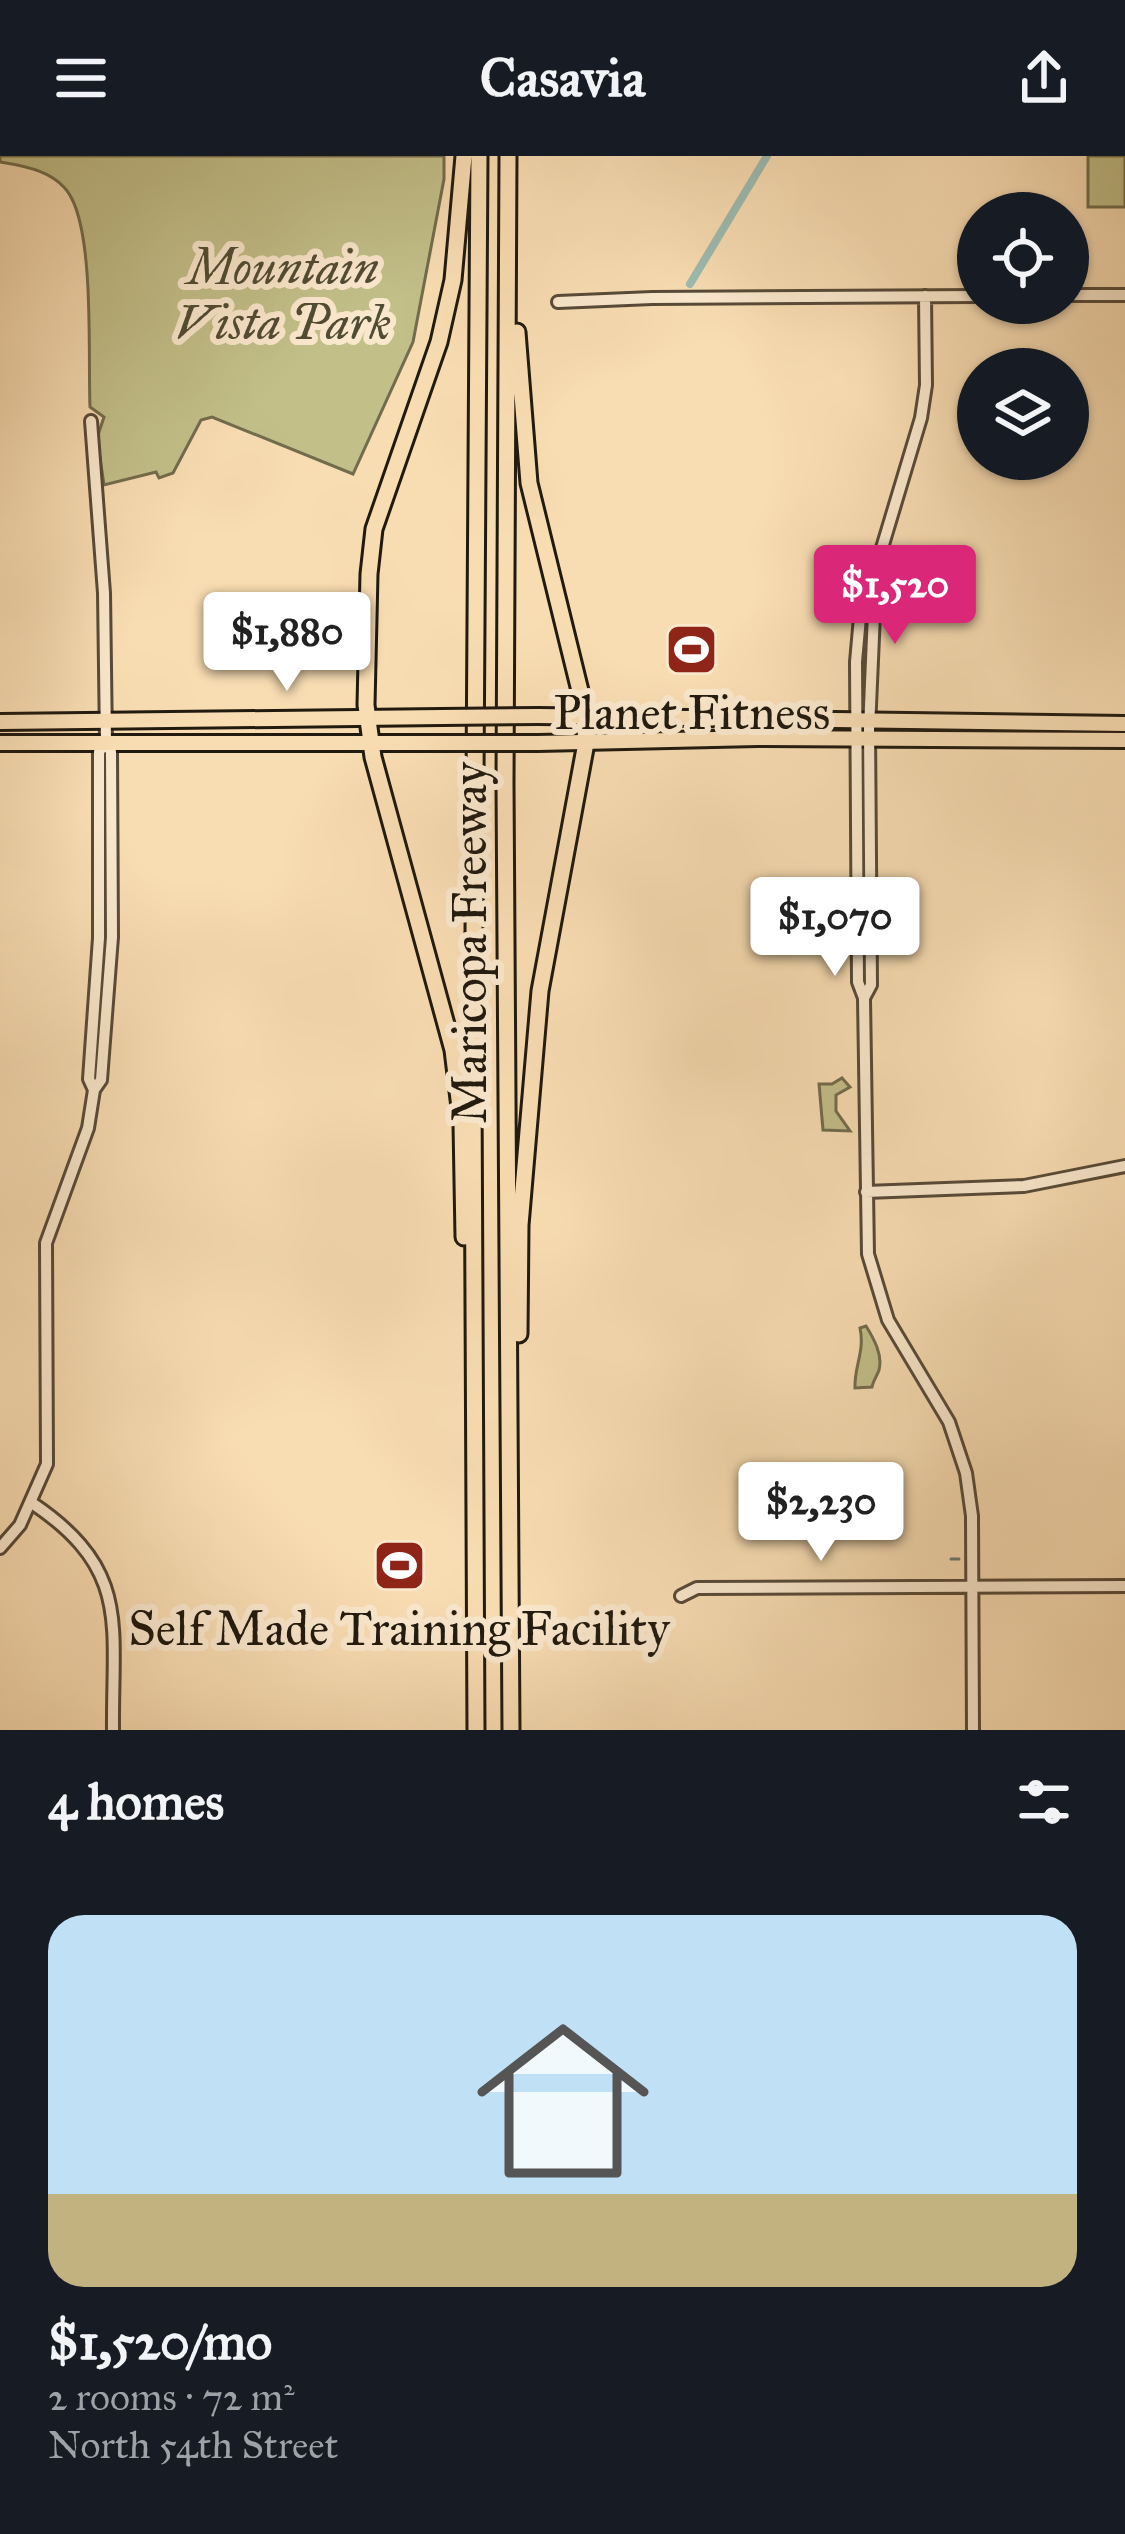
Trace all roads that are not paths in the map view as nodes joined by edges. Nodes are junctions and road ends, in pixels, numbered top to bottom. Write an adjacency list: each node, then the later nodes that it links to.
1 (464, 156): 12 (highway)
2 (479, 156): 24 (highway, Maricopa Freeway)
3 (508, 156): 4 (highway, Maricopa Freeway)
4 (508, 178): 11 (highway); 25 (highway, Maricopa Freeway)
5 (1125, 295): 8 (street)
6 (925, 296): 7 (street); 9 (street); 13 (street)
7 (957, 296)
8 (1089, 296)
9 (558, 302)
10 (91, 421): 16 (street)
11 (584, 716): 12 (main road, bridge); 13 (main road); 19 (highway)
12 (367, 717): 16 (main road); 21 (highway)
13 (862, 719): 15 (main road); 17 (street)
14 (0, 722): 16 (main road)
15 (1125, 724)
16 (106, 732): 20 (main road); 21 (main road); 26 (street)
17 (862, 738): 18 (main road); 19 (main road); 23 (street)
18 (1125, 740)
19 (586, 742): 21 (main road, bridge); 25 (highway)
20 (0, 743)
21 (371, 744): 24 (highway)
22 (1125, 1166): 23 (street)
23 (866, 1192): 28 (street)
24 (476, 1444): 32 (highway, Maricopa Freeway)
25 (510, 1444): 33 (highway, Maricopa Freeway)
26 (32, 1503): 27 (street); 31 (street)
27 (0, 1548)
28 (973, 1586): 29 (street); 30 (street); 34 (street)
29 (1125, 1586)
30 (681, 1596)
31 (113, 1730)
32 (476, 1730)
33 (512, 1730)
34 (974, 1730)

